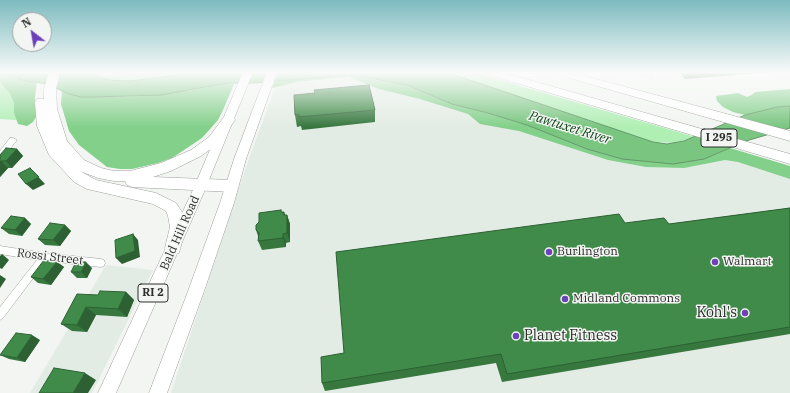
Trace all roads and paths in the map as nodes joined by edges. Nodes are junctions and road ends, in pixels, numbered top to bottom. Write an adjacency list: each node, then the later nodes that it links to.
1 (45, 90): 13 (highway)
2 (46, 90): 12 (highway)
3 (241, 90): 7 (main road, Bald Hill Road / RI 2)
4 (265, 90): 15 (main road)
5 (554, 90): 11 (highway, I 295)
6 (627, 90): 8 (highway, I 295)
7 (229, 120): 12 (highway); 14 (main road, Bald Hill Road / RI 2)
8 (790, 136)
9 (13, 140): 10 (street)
10 (0, 156)
11 (790, 159)
12 (98, 173): 14 (highway)
13 (109, 188): 14 (highway); 16 (highway)
14 (200, 189): 15 (highway); 16 (main road, Bald Hill Road / RI 2)
15 (231, 189): 22 (main road)
16 (173, 248): 21 (main road, Bald Hill Road / RI 2)
17 (0, 250): 18 (street, Rossi Street)
18 (44, 257): 19 (street, Rossi Street); 20 (street)
19 (101, 263)
20 (0, 315)
21 (107, 393)
22 (158, 393)

